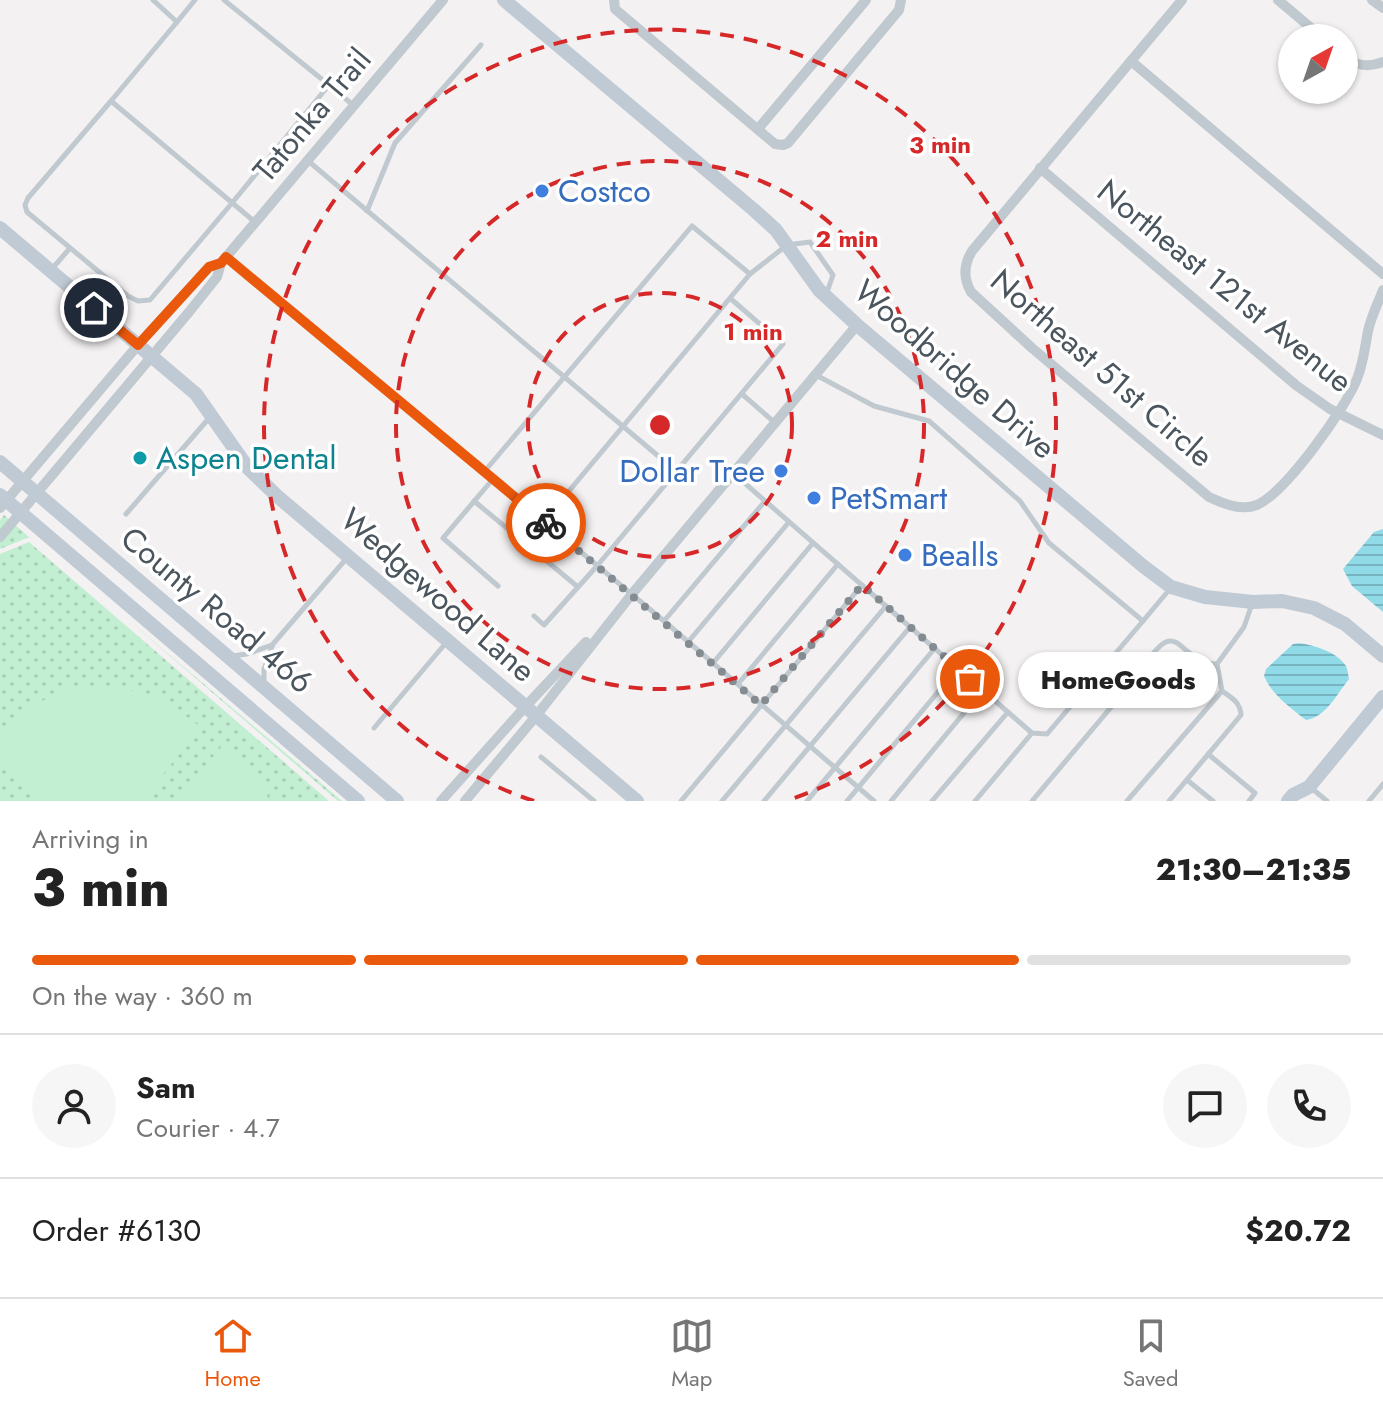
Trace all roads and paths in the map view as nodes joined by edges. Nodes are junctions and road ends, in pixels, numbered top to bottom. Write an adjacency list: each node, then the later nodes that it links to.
1 (153, 0): 13 (lane)
2 (195, 0): 13 (lane)
3 (224, 0): 19 (lane)
4 (443, 0): 21 (street, Tatonka Trail)
5 (504, 0): 29 (street, Woodbridge Drive)
6 (614, 0): 22 (street)
7 (866, 0): 22 (street)
8 (901, 0): 22 (street)
9 (1182, 0): 16 (street, Northeast 51st Circle)
10 (1278, 0): 14 (street)
11 (1372, 0): 12 (street)
12 (1383, 8)
13 (177, 22): 20 (lane)
14 (1306, 24)
15 (481, 45): 26 (lane)
16 (1131, 61): 24 (street, Northeast 51st Circle); 34 (street)
17 (1383, 62): 18 (street)
18 (1358, 65)
19 (329, 85): 21 (lane); 25 (lane)
20 (111, 101): 25 (lane); 30 (lane)
21 (353, 106): 23 (street, Tatonka Trail)
22 (758, 129)
23 (307, 160): 26 (lane); 27 (street, Tatonka Trail)
24 (1040, 168): 43 (street, Northeast 121st Avenue); 43 (street, Northeast 51st Circle)
25 (232, 203): 27 (lane); 30 (lane)
26 (367, 211): 41 (lane)
27 (255, 222): 31 (street, Tatonka Trail)
28 (2, 234): 32 (street, Wedgewood Lane)
29 (787, 245): 33 (lane); 37 (street, Woodbridge Drive)
30 (70, 248): 32 (lane)
31 (223, 260): 38 (street); 39 (street); 50 (lane)
32 (51, 271): 38 (street, Wedgewood Lane)
33 (750, 274): 36 (lane); 41 (lane)
34 (1383, 274)
35 (1383, 290): 43 (street, Northeast 51st Circle)
36 (731, 299): 42 (lane); 46 (lane)
37 (857, 325): 40 (street); 70 (street, Woodbridge Drive)
38 (138, 345): 39 (street, Wedgewood Lane); 53 (street)
39 (152, 357): 44 (street, Wedgewood Lane); 54 (street)
40 (815, 375): 45 (street); 76 (lane)
41 (564, 377): 46 (lane); 50 (lane)
42 (742, 394): 45 (lane); 49 (lane)
43 (1339, 414): 47 (street, Northeast 121st Avenue)
44 (211, 416): 59 (lane); 64 (street, Wedgewood Lane)
45 (774, 422): 51 (street)
46 (624, 426): 49 (lane); 60 (lane)
47 (1383, 435)
48 (0, 462): 53 (street, County Road 466)
49 (676, 471): 66 (lane)
50 (484, 472): 52 (lane)
51 (732, 472): 57 (lane); 71 (street)
52 (493, 479): 56 (lane); 60 (lane)
53 (22, 481): 54 (street, County Road 466); 55 (street)
54 (37, 494): 58 (street); 83 (street, County Road 466)
55 (2, 501): 58 (street, County Road 466)
56 (474, 501): 68 (lane); 69 (lane)
57 (765, 501): 61 (lane); 75 (lane)
58 (21, 512): 62 (street); 107 (street, County Road 466)
59 (126, 514)
60 (544, 521): 66 (lane)
61 (789, 522): 63 (lane); 79 (lane)
62 (0, 537)
63 (813, 543): 65 (lane); 84 (lane)
64 (349, 555): 78 (street, Wedgewood Lane); 80 (lane)
65 (838, 564): 67 (lane); 87 (lane)
66 (597, 566): 69 (lane); 71 (lane)
67 (862, 585): 73 (lane); 92 (lane)
68 (498, 586)
69 (578, 587): 74 (lane)
70 (1171, 587): 72 (street, Woodbridge Drive); 76 (lane)
71 (632, 594): 75 (lane); 93 (street)
72 (1253, 602): 82 (street, Woodbridge Drive); 85 (lane)
73 (886, 606): 77 (lane); 95 (lane)
74 (534, 616)
75 (664, 621): 79 (lane)
76 (1143, 621): 97 (lane)
77 (910, 627): 81 (lane); 98 (lane)
78 (449, 641): 93 (street, Wedgewood Lane); 96 (lane)
79 (688, 642): 84 (lane)
80 (273, 644): 83 (lane); 88 (lane)
81 (935, 648): 86 (lane); 101 (lane)
82 (1383, 656)
83 (228, 657): 88 (street, County Road 466)
84 (713, 663): 87 (lane)
85 (1217, 664): 90 (lane); 122 (lane)
86 (958, 668): 89 (lane); 104 (lane)
87 (738, 684): 92 (lane)
88 (264, 687): 108 (street, County Road 466)
89 (983, 690): 94 (lane); 119 (lane)
90 (1222, 691): 99 (lane); 123 (lane)
91 (1383, 697): 105 (street)
92 (761, 705): 95 (lane); 113 (lane)
93 (531, 711): 109 (street); 110 (street); 112 (street, Wedgewood Lane)
94 (1008, 712): 97 (lane); 120 (lane)
95 (786, 726): 98 (lane); 114 (lane)
96 (374, 728)
97 (1032, 733): 121 (lane)
98 (810, 747): 101 (lane); 115 (lane)
99 (1208, 754): 102 (lane); 126 (lane)
100 (541, 757): 111 (lane)
101 (836, 768): 104 (lane); 116 (lane)
102 (1187, 780): 124 (lane); 125 (lane)
103 (1383, 784): 106 (lane)
104 (858, 788): 117 (lane); 118 (lane)
105 (1307, 794): 127 (street); 128 (lane)
106 (1372, 800)
107 (358, 801)
108 (397, 801)
109 (441, 801)
110 (465, 801)
111 (594, 801)
112 (637, 801)
113 (681, 801)
114 (722, 801)
115 (764, 801)
116 (807, 801)
117 (847, 801)
118 (874, 801)
119 (891, 801)
120 (932, 801)
121 (975, 801)
122 (1032, 801)
123 (1127, 801)
124 (1169, 801)
125 (1213, 801)
126 (1249, 801)
127 (1288, 801)
128 (1327, 801)

